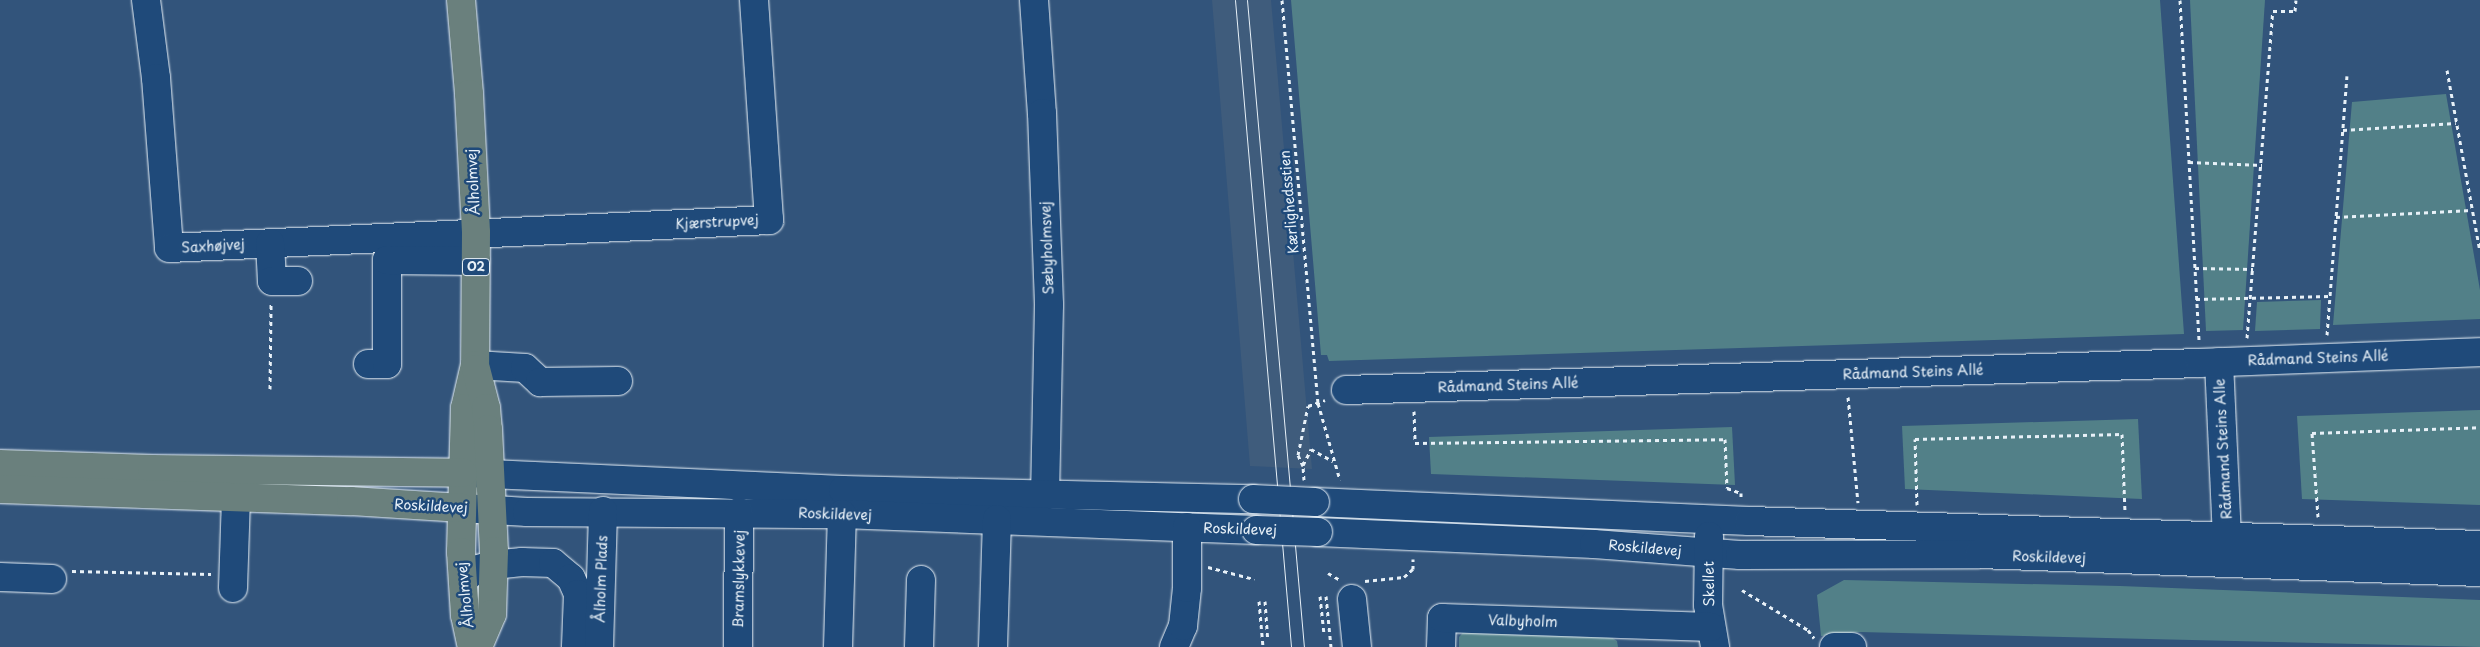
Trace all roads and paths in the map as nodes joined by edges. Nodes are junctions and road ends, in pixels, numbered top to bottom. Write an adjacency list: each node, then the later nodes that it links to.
1 (146, 0): 17 (street, Saxhøjvej)
2 (461, 0): 16 (main road, Ålholmvej / O2)
3 (754, 0): 16 (street, Kjærstrupvej)
4 (1034, 0): 44 (street, Sæbyholmsvej)
5 (1282, 0): 37 (path, Kærlighedsstien)
6 (2180, 0): 12 (path)
7 (2296, 0): 13 (path)
8 (2447, 70): 10 (path)
9 (2347, 76): 11 (path)
10 (2456, 123): 11 (path); 14 (path)
11 (2343, 130): 15 (path)
12 (2189, 162): 13 (path); 21 (path)
13 (2262, 165): 22 (path)
14 (2472, 210): 15 (path); 19 (path)
15 (2336, 217): 24 (path)
16 (476, 233): 18 (street, Saxhøjvej); 20 (main road, Ålholmvej / O2)
17 (270, 243): 18 (street, Saxhøjvej); 23 (street)
18 (390, 249): 20 (street); 30 (street)
19 (2480, 251)
20 (476, 261): 31 (main road, Ålholmvej / O2)
21 (2194, 268): 22 (path); 26 (path)
22 (2253, 269): 25 (path)
23 (285, 281): 35 (path)
24 (2330, 296): 25 (path); 28 (path)
25 (2251, 298): 26 (path); 29 (path)
26 (2196, 299): 29 (path)
27 (2480, 352): 28 (street, Rådmand Steins Allé)
28 (2325, 358): 29 (street, Rådmand Steins Allé)
29 (2222, 362): 32 (street, Rådmand Steins Allé); 60 (street, Rådmand Steins Alle)
30 (368, 364)
31 (475, 365): 33 (street); 41 (main road, Ålholmvej / O2); 42 (main road, Ålholmvej / O2)
32 (1845, 374): 34 (street, Rådmand Steins Allé); 55 (path)
33 (618, 381)
34 (1413, 388): 36 (street, Rådmand Steins Allé); 54 (path)
35 (270, 389)
36 (1346, 390)
37 (1318, 403): 39 (path, Kærlighedsstien); 39 (path)
38 (2480, 427): 61 (path)
39 (1334, 461): 46 (path, Kærlighedsstien)
40 (0, 464): 41 (main road, Roskildevej)
41 (463, 473): 42 (street, Roskildevej); 47 (main road, Ålholmvej / O2)
42 (490, 474): 44 (street, Roskildevej); 48 (main road, Ålholmvej / O2)
43 (0, 489): 45 (main road, Roskildevej)
44 (1045, 496): 46 (street, Roskildevej, bridge)
45 (236, 497): 47 (main road, Roskildevej); 71 (street)
46 (1348, 503): 53 (street, Roskildevej)
47 (462, 508): 48 (street, Roskildevej); 69 (main road, Ålholmvej / O2)
48 (492, 509): 49 (street, Roskildevej); 64 (main road, Ålholmvej / O2)
49 (603, 511): 50 (street, Roskildevej); 85 (street, Ålholm Plads)
50 (739, 512): 51 (street, Roskildevej); 86 (street, Bramslykkevej)
51 (842, 514): 52 (street, Roskildevej); 87 (street)
52 (997, 519): 56 (street, Roskildevej); 89 (street)
53 (1710, 520): 54 (street, Roskildevej); 63 (street, Skellet)
54 (1741, 521): 55 (street, Roskildevej)
55 (1857, 524): 57 (street, Roskildevej)
56 (1187, 527): 59 (street, Roskildevej, bridge); 90 (street)
57 (1924, 527): 58 (street, Roskildevej); 58 (path)
58 (2126, 534): 60 (street, Roskildevej)
59 (1414, 537): 63 (street, Roskildevej); 73 (path)
60 (2227, 537): 61 (street, Roskildevej)
61 (2318, 540): 62 (street, Roskildevej)
62 (2480, 545)
63 (1708, 554): 65 (street, Roskildevej); 79 (street, Skellet)
64 (493, 565): 69 (street); 83 (main road, Ålholmvej / O2); 84 (street)
65 (2480, 572)
66 (1328, 573): 73 (path)
67 (0, 577): 68 (street)
68 (51, 579): 71 (path)
69 (463, 580): 82 (main road, Ålholmvej / O2)
70 (921, 580): 88 (street)
71 (234, 582)
72 (1742, 590): 81 (path)
73 (1341, 592): 92 (path); 93 (street)
74 (1320, 596): 77 (path)
75 (1259, 601): 91 (path)
76 (1265, 601): 80 (path)
77 (1324, 635)
78 (1633, 636): 79 (street, Valbyholm); 94 (street, Valbyholm)
79 (1713, 637)
80 (1268, 640)
81 (1825, 644): 95 (street)
82 (472, 647)
83 (478, 647)
84 (576, 647)
85 (599, 647)
86 (738, 647)
87 (838, 647)
88 (918, 647)
89 (993, 647)
90 (1174, 647)
91 (1263, 647)
92 (1331, 647)
93 (1357, 647)
94 (1442, 647)
95 (1852, 647)

